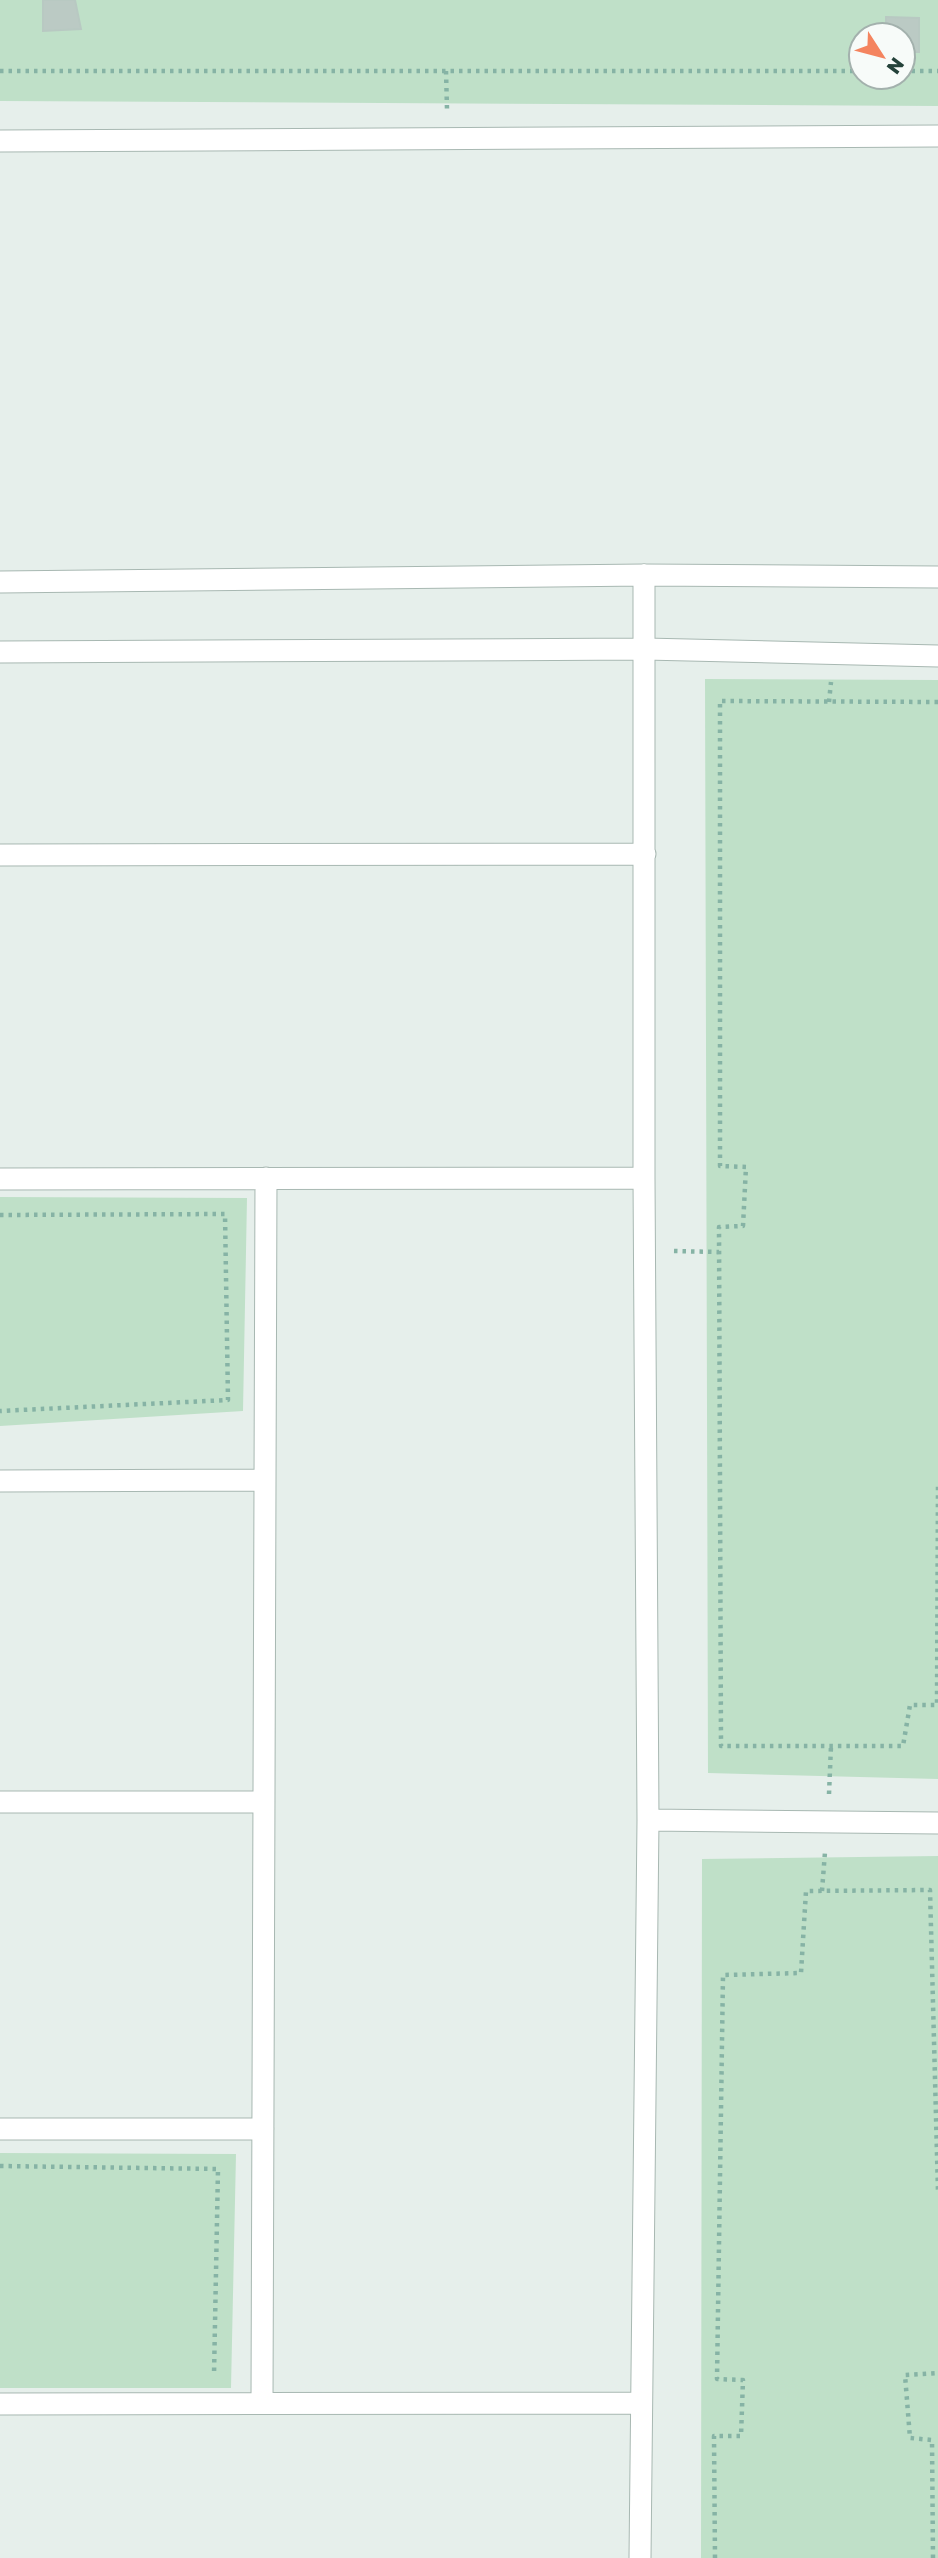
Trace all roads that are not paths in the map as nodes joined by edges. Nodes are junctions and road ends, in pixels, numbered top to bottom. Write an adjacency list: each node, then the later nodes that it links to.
1 (938, 136): 2 (street)
2 (0, 141)
3 (644, 575): 4 (street); 5 (street); 6 (street)
4 (938, 577)
5 (0, 582)
6 (645, 649): 7 (street); 8 (street); 9 (street)
7 (0, 652)
8 (938, 656)
9 (645, 854): 10 (street); 12 (street)
10 (0, 855)
11 (266, 1178): 12 (street); 13 (street); 14 (street)
12 (644, 1178): 18 (street)
13 (0, 1179)
14 (265, 1480): 15 (street); 17 (street)
15 (0, 1481)
16 (0, 1802): 17 (street)
17 (264, 1802): 21 (street)
18 (648, 1820): 19 (street); 23 (street)
19 (938, 1823)
20 (0, 2129): 21 (street)
21 (263, 2129): 22 (street)
22 (262, 2403): 23 (street); 24 (street)
23 (640, 2403): 25 (street)
24 (0, 2404)
25 (640, 2558)

